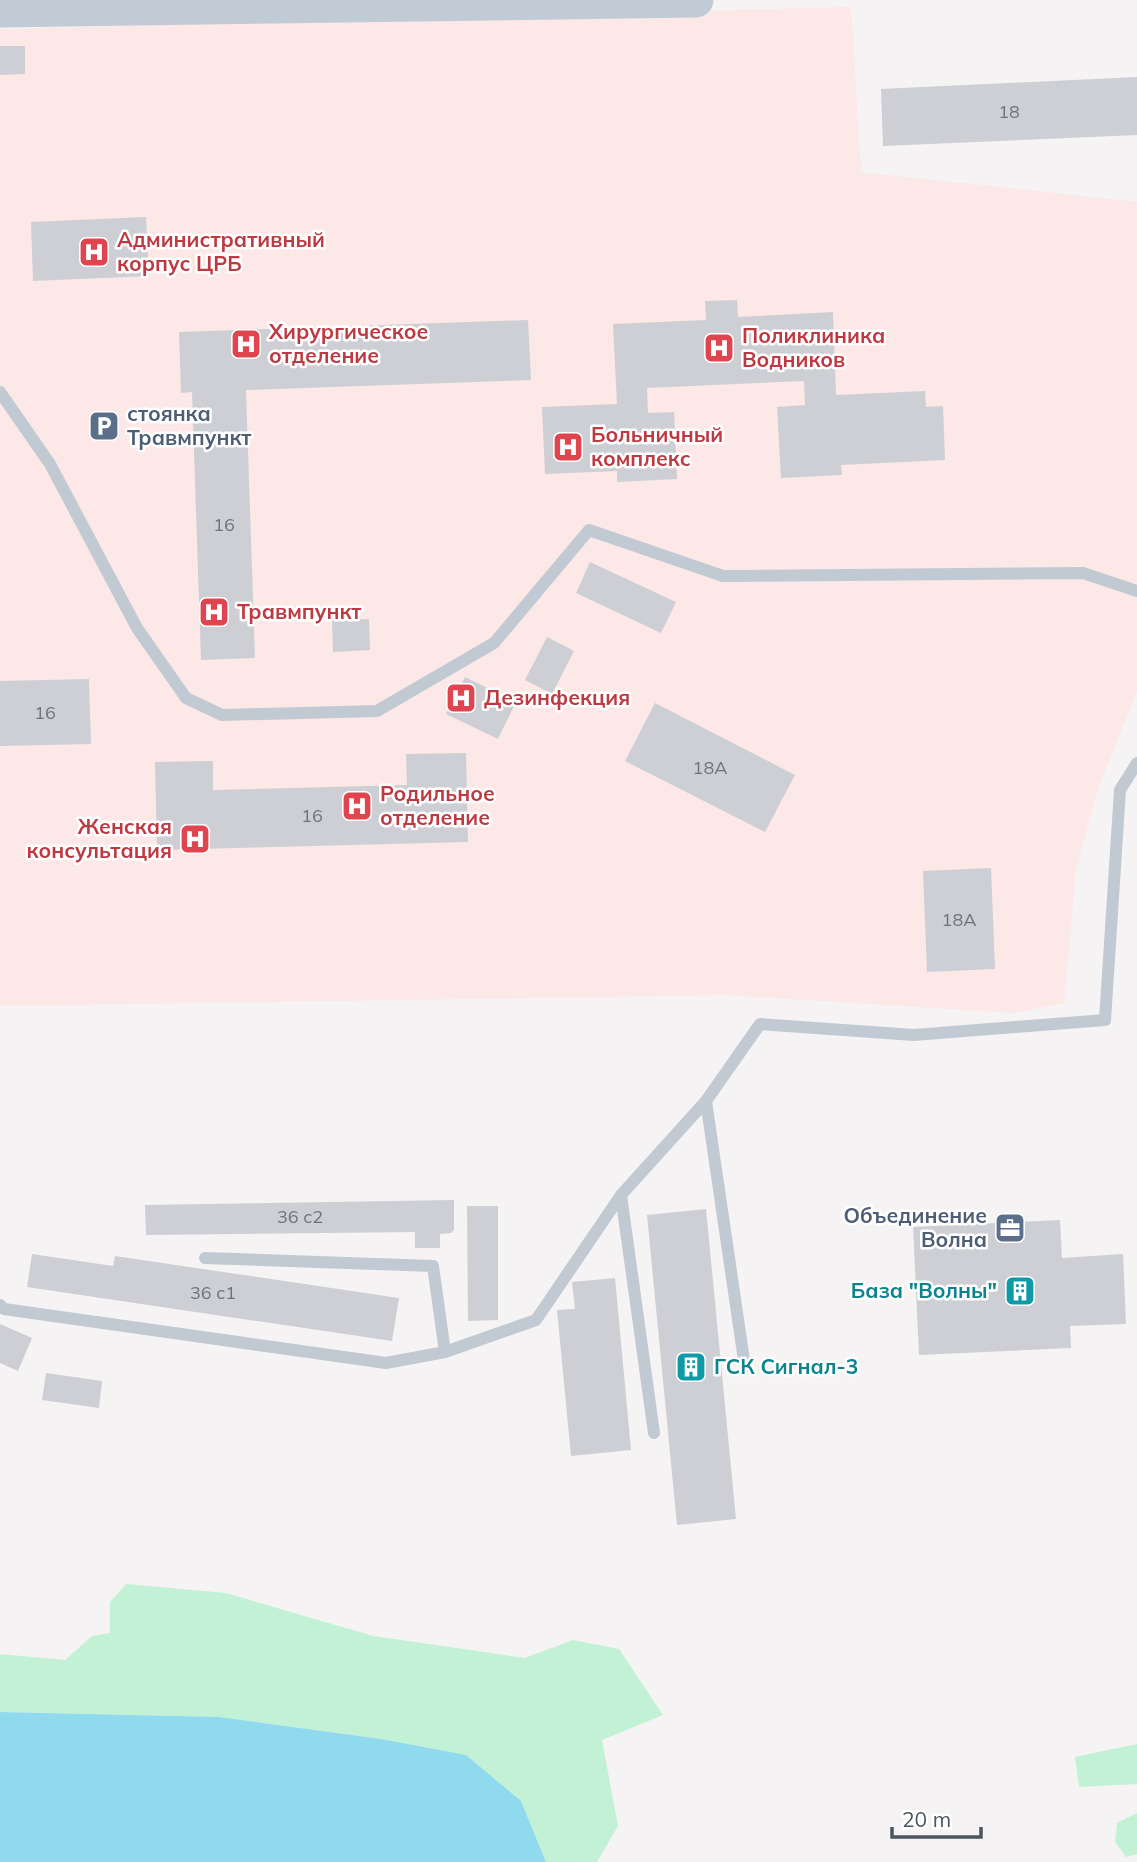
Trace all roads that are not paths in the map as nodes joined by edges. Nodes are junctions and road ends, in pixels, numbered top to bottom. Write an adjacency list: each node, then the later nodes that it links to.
1 (696, 0): 2 (main road)
2 (445, 3): 3 (main road)
3 (34, 5): 4 (main road)
4 (0, 10)
5 (0, 392): 6 (lane)
6 (1137, 591)
7 (1137, 763): 8 (lane)
8 (706, 1101): 9 (lane); 13 (lane)
9 (621, 1195): 12 (lane); 14 (lane)
10 (205, 1258): 12 (lane)
11 (0, 1305): 12 (lane)
12 (445, 1352)
13 (745, 1367)
14 (654, 1433)

